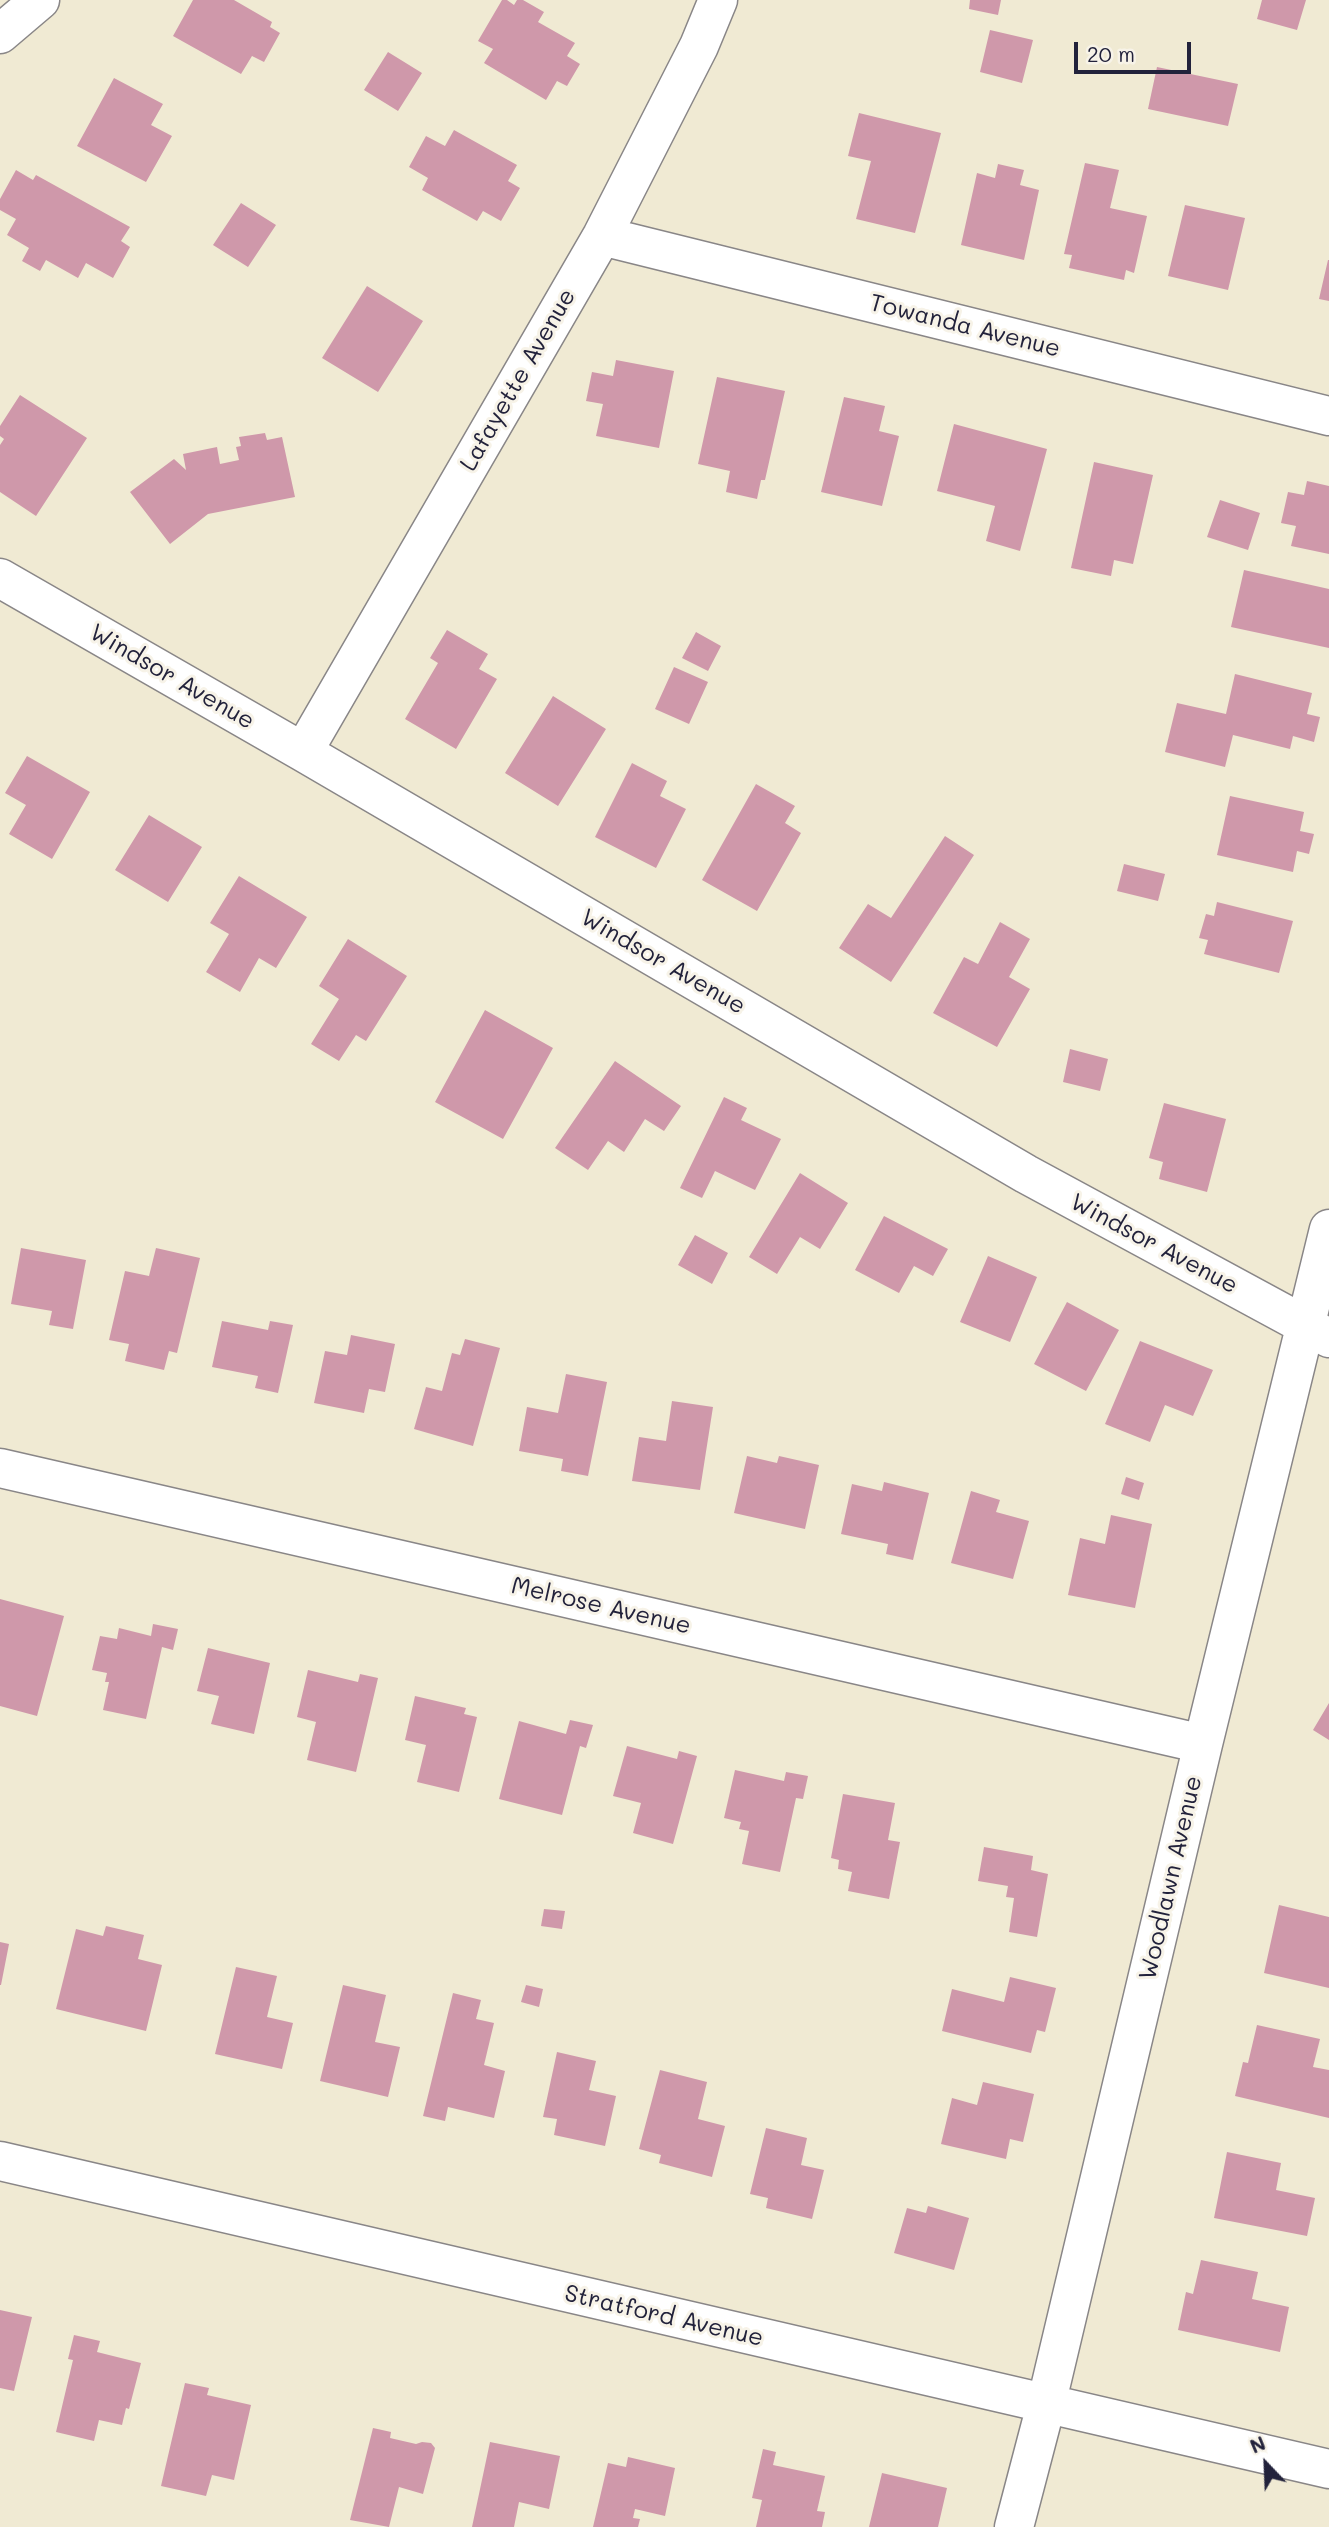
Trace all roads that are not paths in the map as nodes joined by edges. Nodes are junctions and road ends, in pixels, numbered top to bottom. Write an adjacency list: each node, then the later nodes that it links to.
1 (40, 0): 3 (street)
2 (718, 0): 4 (street, Lafayette Avenue)
3 (0, 34)
4 (602, 236): 5 (street, Towanda Avenue); 7 (street, Lafayette Avenue)
5 (1329, 416)
6 (0, 578): 7 (street, Windsor Avenue)
7 (303, 752): 9 (street, Windsor Avenue)
8 (1329, 1230): 9 (street, Woodlawn Avenue)
9 (1317, 1332): 11 (street, Woodlawn Avenue)
10 (0, 1468): 11 (street, Melrose Avenue)
11 (1203, 1744): 13 (street, Woodlawn Avenue)
12 (0, 2161): 13 (street, Stratford Avenue)
13 (1046, 2405): 14 (street, Stratford Avenue); 15 (street, Woodlawn Avenue)
14 (1329, 2469)
15 (1014, 2527)

